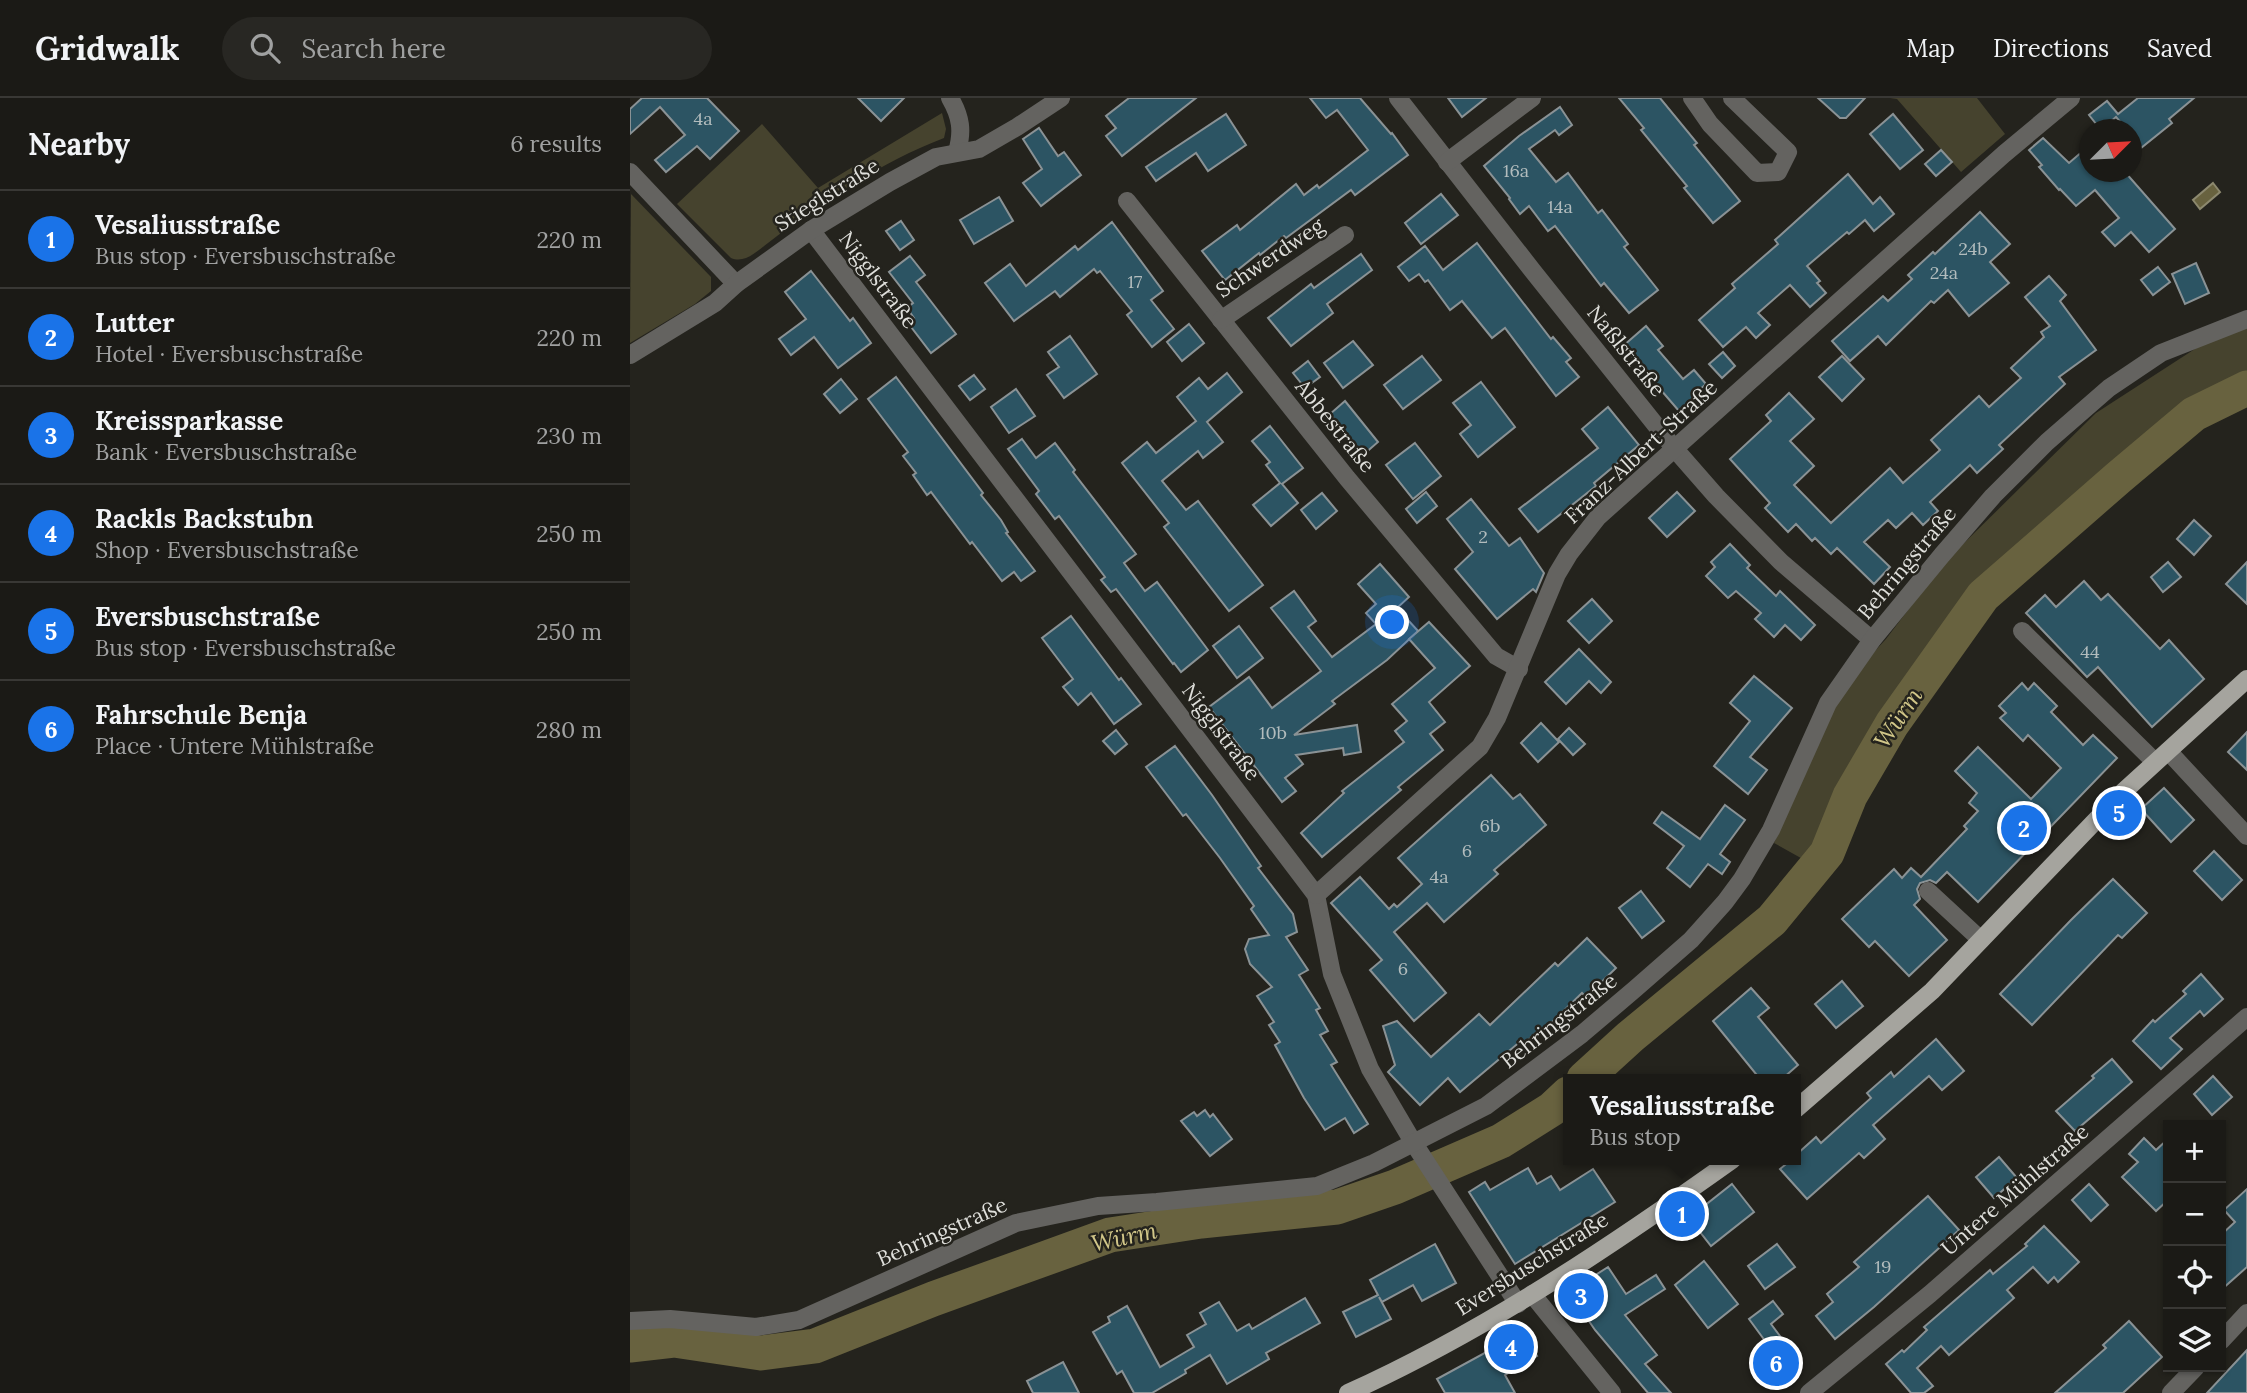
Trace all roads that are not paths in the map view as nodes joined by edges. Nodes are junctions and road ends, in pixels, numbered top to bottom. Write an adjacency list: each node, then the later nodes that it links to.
1 (950, 98): 8 (street)
2 (1398, 98): 9 (street, Naßlstraße)
3 (1532, 98): 9 (street)
4 (1692, 98): 5 (street)
5 (1732, 98)
6 (2071, 98): 18 (street, Franz-Albert-Straße)
7 (1051, 101): 8 (street, Stieglstraße)
8 (957, 152): 12 (street, Stieglstraße)
9 (1447, 162): 18 (street, Naßlstraße)
10 (630, 172): 14 (street)
11 (1127, 201): 16 (street, Abbestraße)
12 (811, 230): 14 (street, Stieglstraße); 26 (street, Nigglstraße)
13 (1345, 235): 16 (street, Schwerdweg)
14 (736, 284): 17 (street, Stieglstraße)
15 (2247, 319): 20 (street, Behringstraße)
16 (1220, 320): 21 (street, Abbestraße)
17 (630, 355)
18 (1674, 448): 20 (street, Naßlstraße); 21 (street, Franz-Albert-Straße)
19 (2022, 631): 23 (street)
20 (1872, 640): 30 (street, Behringstraße)
21 (1519, 669): 26 (street, Franz-Albert-Straße)
22 (2247, 680): 23 (main road)
23 (2161, 756): 24 (street); 27 (main road)
24 (2247, 836)
25 (1928, 891): 27 (street)
26 (1316, 895): 30 (street, Nigglstraße)
27 (1981, 940): 29 (main road)
28 (2247, 1017): 39 (street, Untere Mühlstraße)
29 (1801, 1105)
30 (1418, 1148): 32 (street, Nigglstraße); 34 (street, Behringstraße)
31 (1725, 1165): 32 (main road, Eversbuschstraße)
32 (1525, 1299): 37 (main road, Eversbuschstraße); 38 (street, Nigglstraße)
33 (2247, 1313): 35 (street)
34 (630, 1321)
35 (2226, 1336)
36 (2191, 1372): 40 (street)
37 (1348, 1393)
38 (1612, 1393)
39 (1809, 1393)
40 (2171, 1393)

